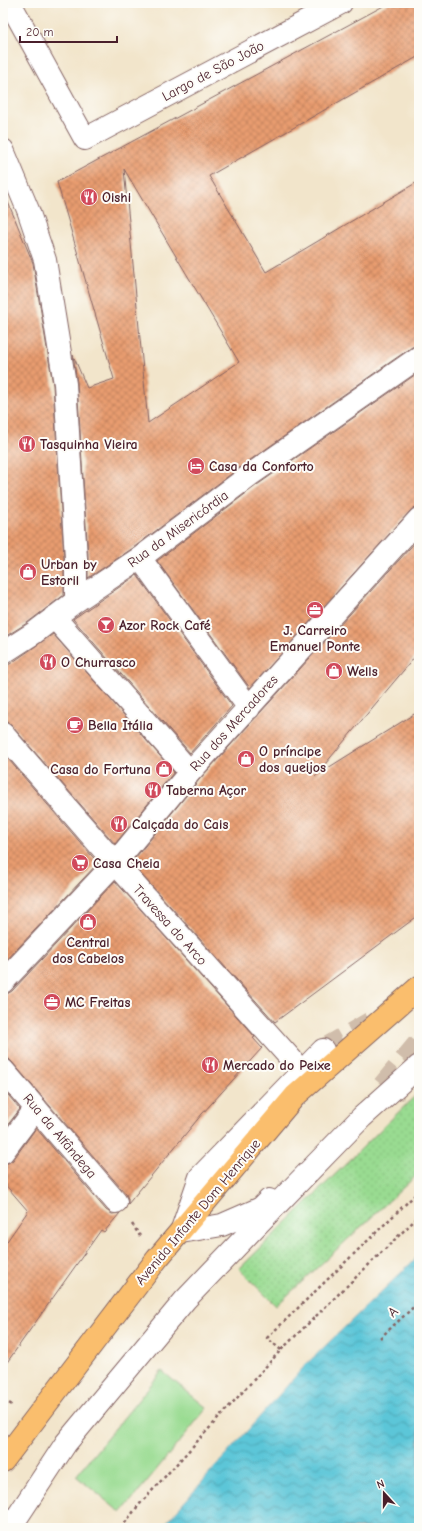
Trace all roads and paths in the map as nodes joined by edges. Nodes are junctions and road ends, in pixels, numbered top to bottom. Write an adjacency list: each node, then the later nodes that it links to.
1 (10, 3): 2 (street, Largo de São João)
2 (341, 3)
3 (3, 150): 7 (street)
4 (419, 357): 6 (street, Rua da Misericórdia)
5 (419, 519): 10 (street, Rua dos Mercadores)
6 (140, 558): 7 (street, Rua da Misericórdia); 10 (street)
7 (76, 601): 8 (street, Rua da Misericórdia)
8 (54, 617): 9 (street, Rua da Misericórdia); 12 (street)
9 (3, 653)
10 (249, 708): 12 (street, Rua dos Mercadores)
11 (3, 734): 13 (street, Travessa do Arco)
12 (190, 772): 13 (street, Rua dos Mercadores)
13 (115, 863): 14 (street, Rua dos Mercadores); 17 (street, Travessa do Arco)
14 (3, 982)
15 (419, 987): 26 (main road, Avenida Infante Dom Henrique)
16 (323, 1050): 26 (street)
17 (292, 1060)
18 (419, 1066): 31 (street)
19 (3, 1070): 21 (street, Rua da Alfândega)
20 (383, 1086): 26 (street)
21 (36, 1108): 22 (street); 24 (street, Rua da Alfândega)
22 (3, 1152)
23 (419, 1190): 29 (path)
24 (116, 1202)
25 (419, 1216): 29 (path)
26 (181, 1232): 30 (main road, Avenida Infante Dom Henrique)
27 (419, 1302): 28 (path, A)
28 (380, 1338)
29 (281, 1350): 32 (path)
30 (3, 1461)
31 (10, 1528)
32 (122, 1528)

